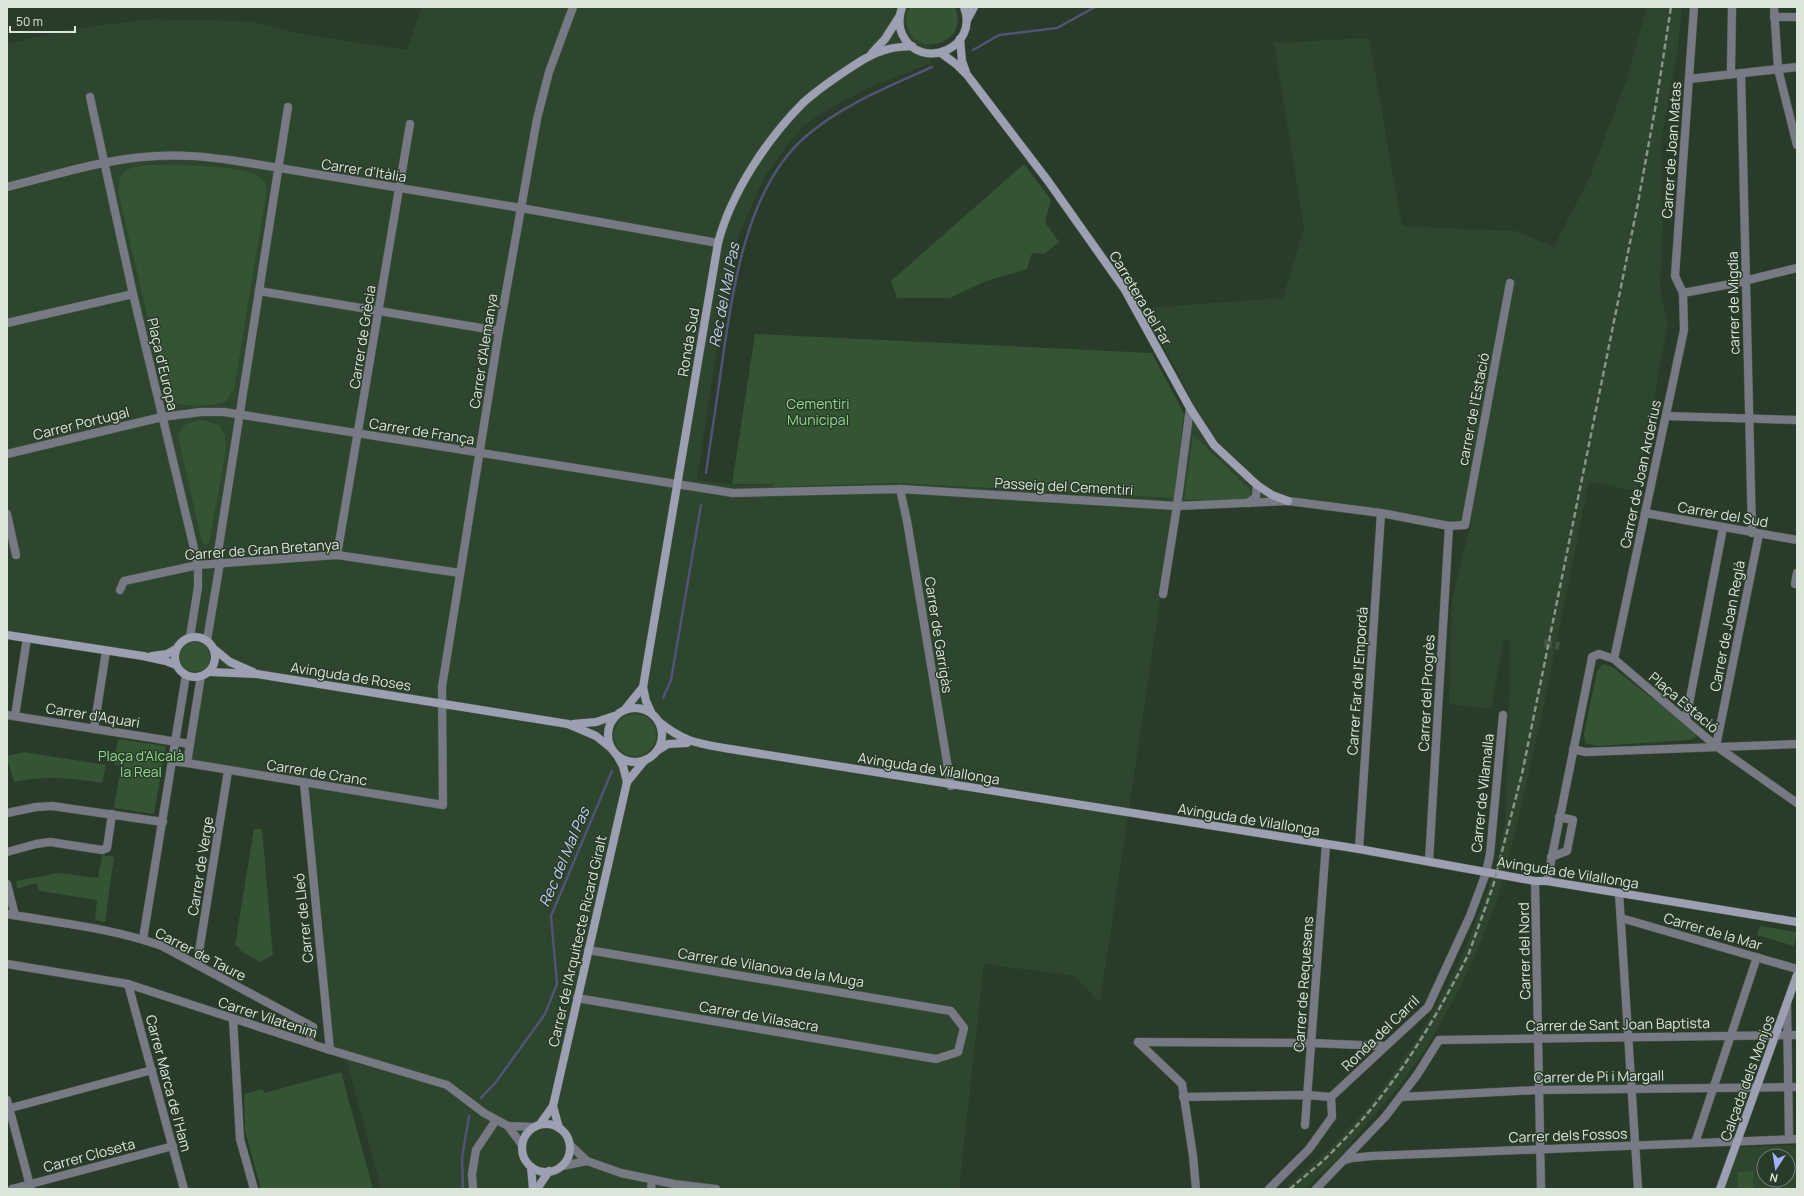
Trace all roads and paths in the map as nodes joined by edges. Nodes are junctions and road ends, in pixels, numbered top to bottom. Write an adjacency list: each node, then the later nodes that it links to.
1 (573, 7): 30 (street, Carrer d'Alemanya)
2 (902, 7): 10 (main road, Ronda Sud)
3 (964, 7): 11 (main road)
4 (974, 7): 11 (main road)
5 (1694, 7): 21 (street, Carrer de Joan Matas)
6 (1732, 7): 17 (street)
7 (1774, 7): 8 (street)
8 (1774, 17): 9 (street); 18 (street)
9 (1797, 17)
10 (899, 18): 13 (main road); 15 (main road, Ronda Sud)
11 (967, 20): 12 (main road)
12 (960, 39): 14 (main road); 20 (main road, Carretera del Far)
13 (912, 46): 14 (main road, Ronda Sud); 15 (main road, Ronda Sud)
14 (941, 53): 20 (main road, Carretera del Far)
15 (868, 56): 31 (main road, Ronda Sud)
16 (1797, 67): 18 (street)
17 (1731, 69)
18 (1778, 69): 19 (street); 25 (street)
19 (1741, 73): 21 (street); 33 (street, carrer de Migdia)
20 (968, 76): 41 (main road, Carretera del Far)
21 (1689, 79): 36 (street, Carrer de Joan Matas)
22 (90, 97): 26 (street, Plaça d'Europa)
23 (288, 107): 27 (street)
24 (410, 124): 29 (street, Carrer de Grècia)
25 (1797, 145)
26 (104, 164): 27 (street, Carrer d'Itàlia); 28 (street, Carrer d'Itàlia); 37 (street, Plaça d'Europa)
27 (279, 169): 29 (street, Carrer d'Itàlia); 35 (street)
28 (7, 187)
29 (399, 189): 30 (street, Carrer d'Itàlia); 38 (street, Carrer de Grècia)
30 (521, 208): 31 (street, Carrer d'Itàlia); 40 (street, Carrer d'Alemanya)
31 (718, 243): 50 (main road, Ronda Sud)
32 (1797, 268): 33 (street)
33 (1746, 281): 36 (street); 45 (street, carrer de Migdia)
34 (1510, 283): 59 (street, carrer de l'Estació)
35 (259, 291): 38 (street); 42 (street)
36 (1683, 293): 43 (street, Carrer de Joan Arderius)
37 (133, 294): 39 (street); 44 (street, Plaça d'Europa)
38 (379, 311): 40 (street); 47 (street, Carrer de Grècia)
39 (7, 323)
40 (500, 331): 48 (street, Carrer d'Alemanya)
41 (1190, 408): 51 (main road, Carretera del Far); 55 (street)
42 (240, 414): 44 (street, Carrer de França); 47 (street, Carrer de França); 65 (street)
43 (1666, 416): 45 (street); 57 (street, Carrer de Joan Arderius)
44 (162, 417): 49 (street, Carrer Portugal); 66 (street, Plaça d'Europa)
45 (1749, 420): 46 (street); 61 (street, carrer de Migdia)
46 (1797, 420)
47 (359, 434): 48 (street, Carrer de França); 64 (street, Carrer de Grècia)
48 (480, 453): 50 (street, Carrer de França); 67 (street, Carrer d'Alemanya)
49 (7, 454)
50 (677, 485): 52 (street, Passeig del Cementiri); 86 (main road, Ronda Sud)
51 (1257, 485): 53 (main road, Carretera del Far); 54 (street)
52 (900, 489): 55 (street, Passeig del Cementiri); 112 (street, Carrer de Garrigàs)
53 (1288, 501): 54 (street, Passeig del Cementiri); 56 (street, Passeig del Cementiri)
54 (1248, 503): 55 (street, Passeig del Cementiri)
55 (1177, 506): 71 (street)
56 (1380, 513): 59 (street, Passeig del Cementiri); 120 (street, Carrer Far de l'Empordà)
57 (1645, 513): 60 (street, Carrer del Sud); 80 (street, Carrer de Joan Arderius)
58 (7, 514): 63 (street)
59 (1449, 526): 123 (street, Carrer del Progrès)
60 (1723, 528): 61 (street, Carrer del Sud); 93 (street, Carrer de Joan Reglà)
61 (1755, 533): 62 (street, Carrer del Sud); 101 (street, Carrer de Joan Reglà)
62 (1797, 540)
63 (16, 555)
64 (337, 555): 65 (street, Carrer de Gran Bretanya); 67 (street, Carrer de Gran Bretanya)
65 (220, 563): 66 (street, Carrer de Gran Bretanya); 75 (street)
66 (198, 565): 70 (street, Carrer de Gran Bretanya); 73 (street, Plaça d'Europa)
67 (460, 573): 87 (street, Carrer d'Alemanya)
68 (1797, 573): 69 (street)
69 (1795, 584)
70 (120, 590)
71 (1163, 594)
72 (7, 635): 74 (main road)
73 (190, 637): 75 (main road); 76 (main road)
74 (27, 638): 78 (main road); 90 (street)
75 (207, 640): 77 (main road)
76 (176, 649): 79 (main road); 81 (main road)
77 (214, 649): 82 (main road); 83 (main road, Avinguda de Roses)
78 (106, 650): 79 (main road); 96 (street)
79 (144, 656): 81 (main road)
80 (1614, 659): 93 (street, Plaça Estació); 103 (street, Plaça Estació)
81 (176, 665): 84 (main road)
82 (210, 672): 83 (main road, Avinguda de Roses); 85 (main road)
83 (257, 674): 87 (main road, Avinguda de Roses)
84 (186, 675): 85 (main road); 97 (street)
85 (201, 676): 99 (street)
86 (643, 687): 88 (main road, Ronda Sud); 89 (main road, Ronda Sud)
87 (442, 704): 95 (main road); 114 (street, Carrer d'Alemanya)
88 (626, 708): 89 (main road); 92 (main road)
89 (651, 712): 94 (main road)
90 (11, 715): 96 (street, Carrer d'Aquari)
91 (1503, 715): 124 (street, Carrer de Vilamalla)
92 (614, 716): 95 (main road); 102 (main road)
93 (1686, 719): 101 (street, Plaça Estació)
94 (659, 722): 98 (main road, Avinguda de Vilallonga); 104 (main road)
95 (568, 724): 102 (main road)
96 (94, 729): 97 (street, Carrer d'Aquari)
97 (175, 741): 99 (street); 107 (street)
98 (696, 743): 104 (main road, Avinguda de Vilallonga); 112 (main road, Avinguda de Vilallonga)
99 (190, 744): 108 (street)
100 (1797, 744): 101 (street)
101 (1716, 746): 103 (street, Plaça Estació); 113 (street)
102 (610, 748): 105 (main road)
103 (1573, 749): 117 (street)
104 (656, 752): 106 (main road)
105 (617, 756): 106 (main road); 110 (main road)
106 (645, 760): 110 (main road, Carrer de l'Arquitecte Ricard Giralt)
107 (172, 761): 108 (street); 118 (street)
108 (187, 763): 109 (street, Carrer de Cranc)
109 (228, 771): 111 (street, Carrer de Cranc); 136 (street, Carrer de Verge)
110 (627, 782): 133 (main road, Carrer de l'Arquitecte Ricard Giralt)
111 (304, 783): 114 (street, Carrer de Cranc); 143 (street, Carrer de Lleó)
112 (951, 786): 119 (main road, Avinguda de Vilallonga)
113 (1797, 803)
114 (443, 805)
115 (7, 814): 116 (street)
116 (112, 814): 118 (street); 121 (street)
117 (1559, 817): 122 (street); 122 (street)
118 (163, 822): 132 (street)
119 (1326, 844): 120 (main road, Avinguda de Vilallonga); 151 (street, Carrer de Requesens)
120 (1359, 849): 123 (main road, Avinguda de Vilallonga)
121 (7, 852)
122 (1552, 857): 126 (street)
123 (1429, 861): 124 (main road, Avinguda de Vilallonga)
124 (1486, 873): 125 (main road, Avinguda de Vilallonga); 153 (street, Ronda del Carril)
125 (1535, 881): 126 (main road, Avinguda de Vilallonga); 150 (street, Carrer del Nord)
126 (1547, 881): 128 (main road, Avinguda de Vilallonga)
127 (7, 884): 129 (street)
128 (1619, 893): 130 (street); 131 (main road, Avinguda de Vilallonga)
129 (11, 915): 132 (street, Carrer de Taure)
130 (1621, 918): 134 (street, Carrer de la Mar); 149 (street)
131 (1797, 922)
132 (143, 939): 136 (street, Carrer de Taure)
133 (588, 950): 140 (main road, Carrer de l'Arquitecte Ricard Giralt); 155 (street, Carrer de Vilanova de la Muga)
134 (1757, 957): 137 (street, Carrer de la Mar); 145 (street)
135 (7, 964): 139 (street, Carrer Vilatenim)
136 (197, 964): 144 (street, Carrer de Taure)
137 (1797, 969)
138 (1797, 975): 141 (main road, Calçada dels Monjos)
139 (128, 984): 142 (street, Carrer Vilatenim); 156 (street, Carrer Marca de l'Ham)
140 (577, 998): 155 (street, Carrer de Vilasacra); 167 (main road, Carrer de l'Arquitecte Ricard Giralt)
141 (1787, 1004): 146 (main road, Calçada dels Monjos); 148 (street)
142 (233, 1019): 152 (street, Carrer Vilatenim); 191 (street)
143 (326, 1024): 144 (street); 154 (street, Carrer de Lleó)
144 (313, 1027): 152 (street)
145 (1730, 1035): 146 (street, Carrer de Sant Joan Baptista); 149 (street, Carrer de Sant Joan Baptista); 157 (street)
146 (1775, 1035): 148 (street, Carrer de Sant Joan Baptista); 158 (main road, Calçada dels Monjos)
147 (1797, 1035): 148 (street, Carrer de Sant Joan Baptista)
148 (1786, 1036): 159 (street)
149 (1628, 1037): 150 (street, Carrer de Sant Joan Baptista); 160 (street)
150 (1538, 1039): 161 (street, Carrer del Nord); 165 (street, Carrer de Sant Joan Baptista)
151 (1311, 1043): 153 (street); 162 (street, Carrer de Requesens); 163 (street)
152 (309, 1044): 154 (street, Carrer Vilatenim)
153 (1385, 1046): 164 (street, Ronda del Carril)
154 (330, 1050): 169 (street, Carrer Vilatenim)
155 (936, 1059)
156 (152, 1070): 168 (street); 180 (street, Carrer Marca de l'Ham)
157 (1713, 1087): 158 (street, Carrer de Pi i Margall); 160 (street, Carrer de Pi i Margall); 176 (street)
158 (1756, 1087): 159 (street, Carrer de Pi i Margall); 175 (main road, Calçada dels Monjos)
159 (1793, 1087): 174 (street)
160 (1631, 1089): 161 (street, Carrer de Pi i Margall); 179 (street)
161 (1538, 1090): 165 (street, Carrer de Pi i Margall); 181 (street, Carrer del Nord)
162 (1307, 1096): 163 (street); 164 (street); 171 (street, Carrer de Requesens)
163 (1183, 1097): 197 (street)
164 (1331, 1097): 198 (street)
165 (1401, 1097): 183 (street)
166 (7, 1100): 168 (street)
167 (553, 1106): 170 (main road, Carrer de l'Arquitecte Ricard Giralt); 173 (main road, Carrer de l'Arquitecte Ricard Giralt)
168 (8, 1109): 188 (street)
169 (496, 1120): 172 (street, Carrer Vilatenim); 192 (street)
170 (537, 1125): 172 (street, Carrer Vilatenim); 173 (main road); 177 (main road)
171 (1305, 1125)
172 (508, 1126): 177 (street, Carrer Vilatenim)
173 (559, 1128): 178 (main road)
174 (1793, 1139): 175 (street, Carrer dels Fossos)
175 (1738, 1141): 176 (street, Carrer dels Fossos); 202 (main road, Calçada dels Monjos)
176 (1695, 1143): 179 (street, Carrer dels Fossos)
177 (522, 1145): 185 (main road)
178 (570, 1145): 182 (street); 184 (main road)
179 (1635, 1145): 181 (street, Carrer dels Fossos); 201 (street)
180 (173, 1146): 188 (street, Carrer Closeta); 190 (street, Carrer Marca de l'Ham)
181 (1540, 1149): 183 (street, Carrer dels Fossos); 200 (street, Carrer del Nord)
182 (587, 1161): 184 (street); 187 (street)
183 (1342, 1162): 199 (street)
184 (562, 1166): 186 (main road)
185 (531, 1167): 186 (main road); 193 (main road)
186 (550, 1171): 194 (main road)
187 (652, 1180): 195 (street); 196 (street)
188 (31, 1187): 189 (street, Carrer Closeta)
189 (12, 1189)
190 (184, 1189)
191 (254, 1189)
192 (472, 1189)
193 (533, 1189)
194 (537, 1189)
195 (651, 1189)
196 (716, 1189)
197 (1196, 1189)
198 (1269, 1189)
199 (1316, 1189)
200 (1541, 1189)
201 (1638, 1189)
202 (1720, 1189)

